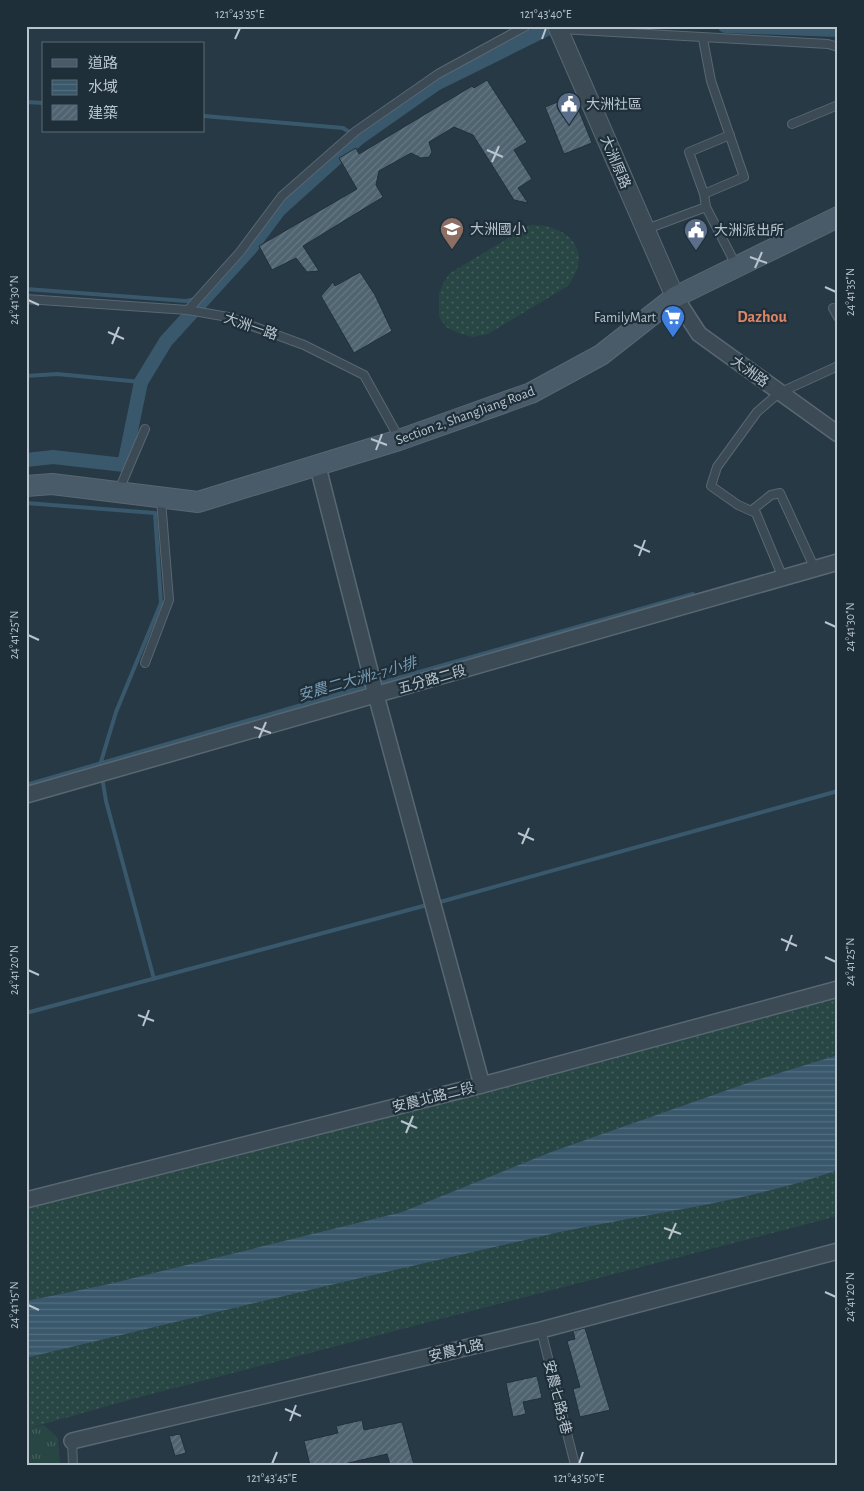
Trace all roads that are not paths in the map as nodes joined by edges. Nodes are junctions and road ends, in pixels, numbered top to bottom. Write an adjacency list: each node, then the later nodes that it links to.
1 (526, 26): 16 (lane)
2 (558, 28): 3 (lane); 11 (street, 大洲原路)
3 (703, 39): 4 (lane); 7 (lane)
4 (838, 47)
5 (838, 105): 6 (lane)
6 (792, 124)
7 (730, 135): 8 (lane); 8 (lane)
8 (704, 194): 9 (lane)
9 (706, 207): 11 (lane); 12 (lane)
10 (838, 217): 12 (main road, Section 2, ShangJiang Road)
11 (644, 230): 13 (street, 大洲原路)
12 (737, 267): 13 (main road, Section 2, ShangJiang Road)
13 (675, 297): 19 (street, 大洲路); 22 (main road, Section 2, ShangJiang Road)
14 (26, 299): 16 (lane, 大洲一路)
15 (833, 308): 17 (lane)
16 (188, 310): 22 (lane, 大洲一路)
17 (838, 317)
18 (838, 366): 19 (lane)
19 (779, 392): 21 (street, 大洲路); 27 (lane)
20 (145, 429): 25 (lane)
21 (838, 434)
22 (400, 440): 23 (main road, Section 2, ShangJiang Road)
23 (318, 467): 26 (main road, Section 2, ShangJiang Road); 32 (street)
24 (26, 486): 25 (main road, Section 2, ShangJiang Road)
25 (118, 492): 26 (main road, Section 2, ShangJiang Road)
26 (161, 498): 31 (lane)
27 (751, 511): 29 (lane); 30 (lane)
28 (838, 562): 29 (street, 五分路二段)
29 (815, 569): 30 (street, 五分路二段)
30 (783, 578): 32 (street, 五分路二段)
31 (145, 663)
32 (376, 695): 33 (street, 五分路二段); 35 (street)
33 (26, 795)
34 (838, 989): 35 (street, 安農北路二段)
35 (482, 1085): 36 (street, 安農北路二段)
36 (26, 1200)
37 (838, 1251): 38 (street, 安農九路)
38 (541, 1330): 39 (street, 安農九路); 41 (lane, 安農七路3巷)
39 (72, 1441): 40 (lane)
40 (73, 1465)
41 (575, 1465)

